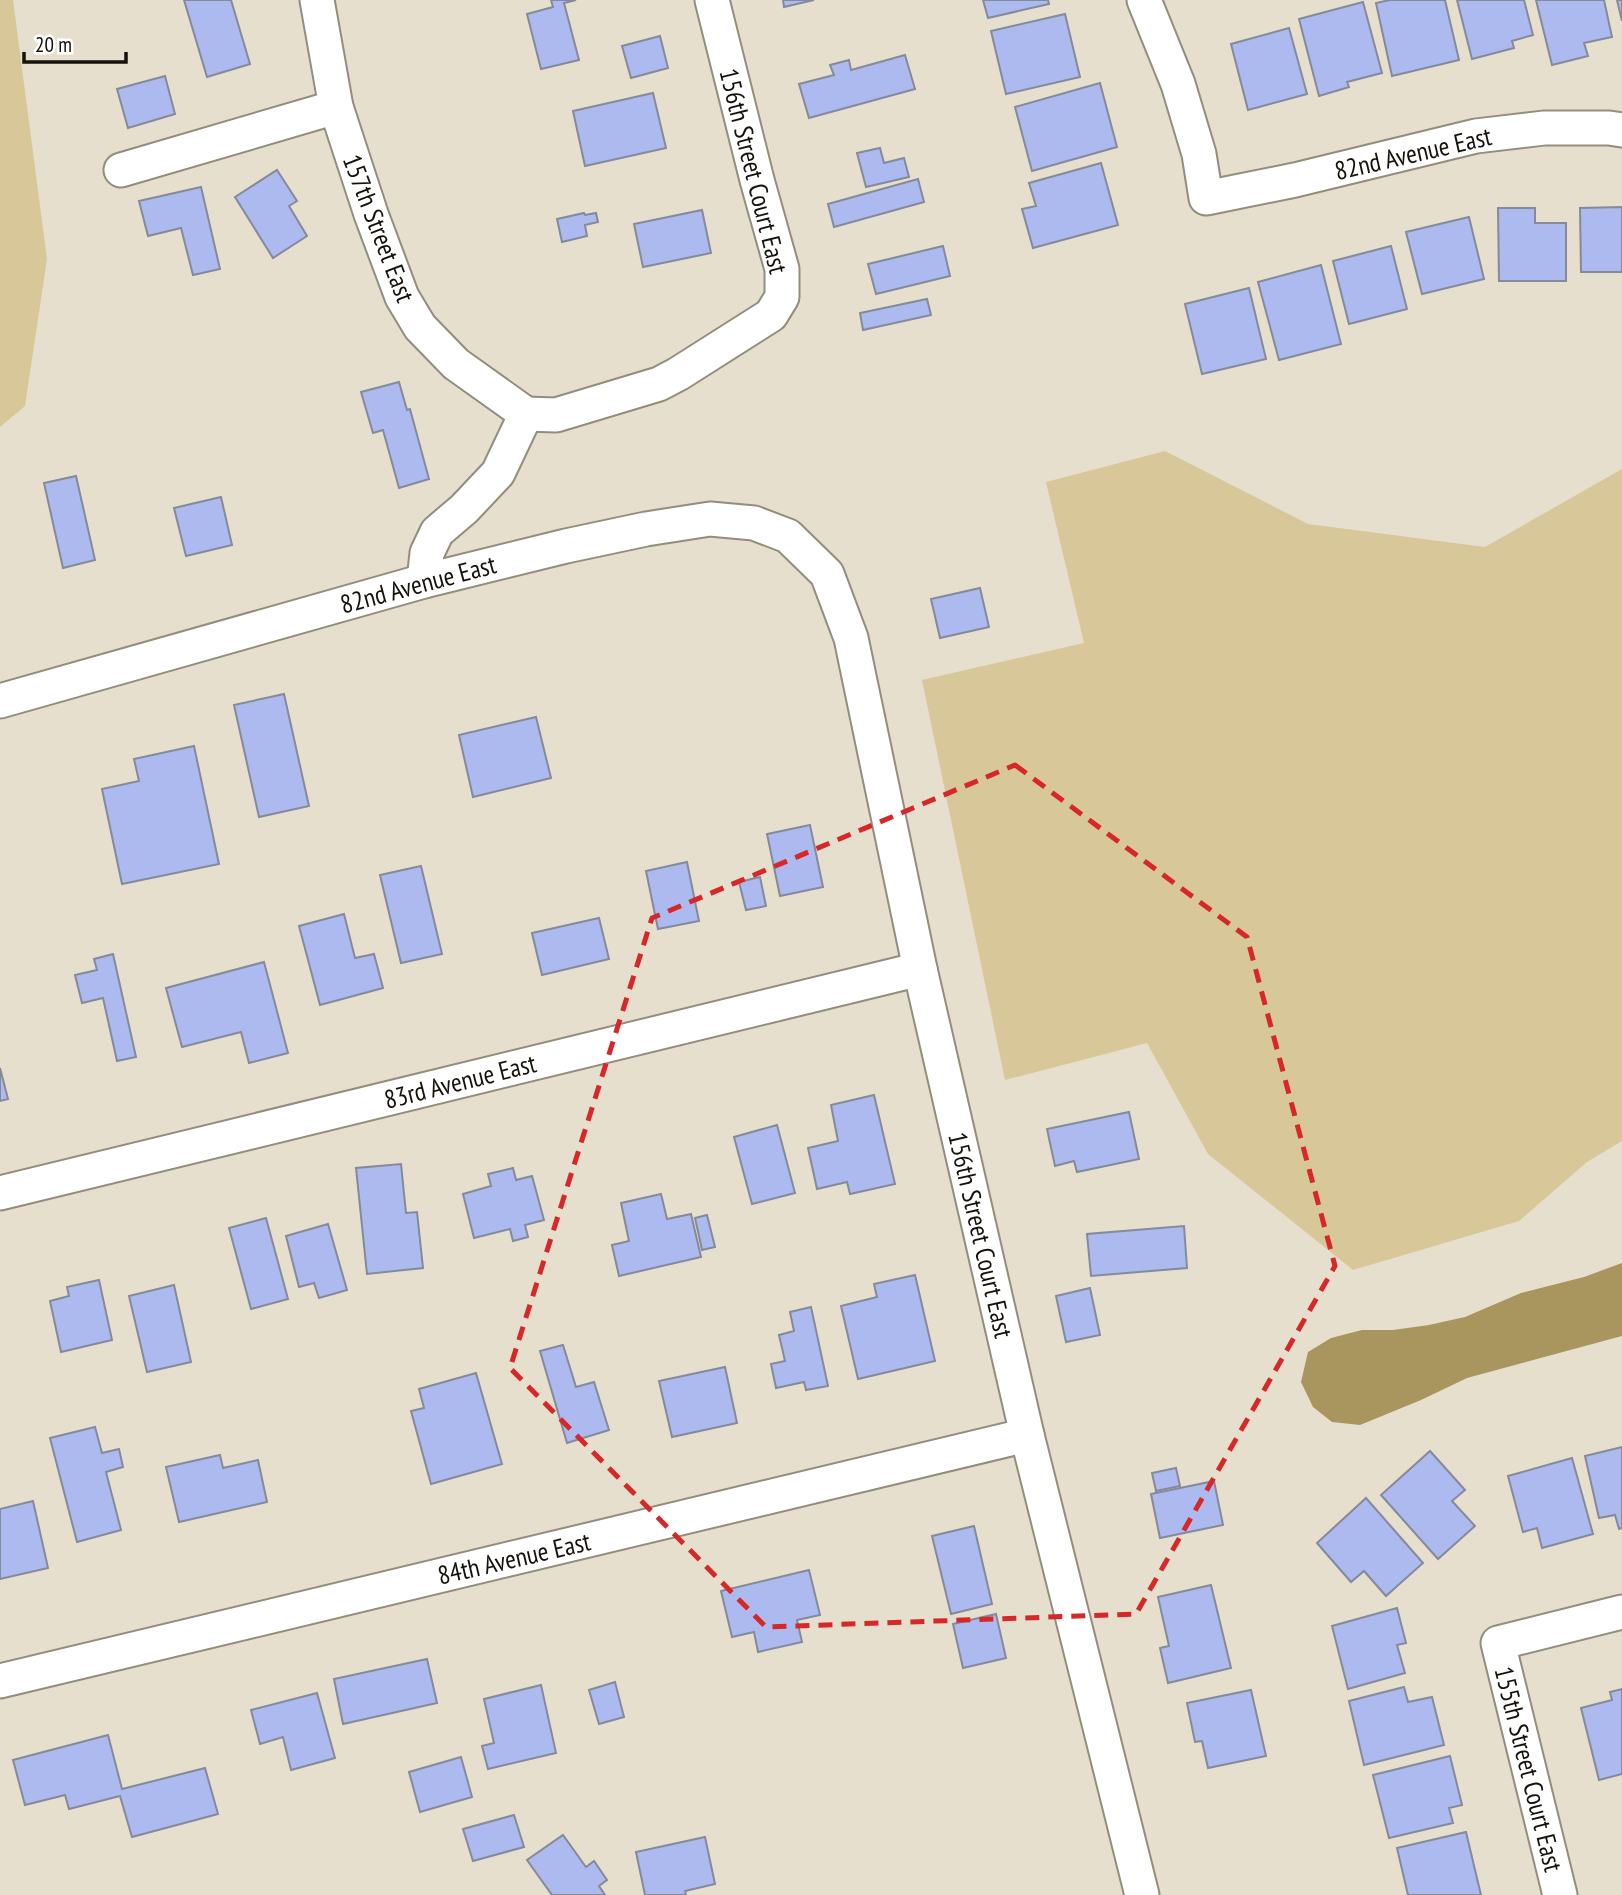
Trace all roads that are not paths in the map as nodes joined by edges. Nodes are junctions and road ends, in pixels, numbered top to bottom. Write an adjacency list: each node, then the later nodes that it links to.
1 (317, 0): 4 (street, 157th Street East)
2 (712, 0): 7 (street, 156th Street Court East)
3 (1144, 0): 5 (street, 82nd Avenue East)
4 (335, 107): 6 (street); 7 (street, 157th Street East)
5 (1622, 130)
6 (121, 170)
7 (526, 414): 9 (street)
8 (827, 574): 9 (street, 82nd Avenue East); 11 (street, 156th Street Court East)
9 (424, 581): 10 (street, 82nd Avenue East)
10 (0, 701)
11 (920, 969): 12 (street, 83rd Avenue East); 13 (street, 156th Street Court East)
12 (0, 1193)
13 (1027, 1435): 15 (street, 84th Avenue East); 16 (street, 156th Street Court East)
14 (1622, 1612): 17 (street, 155th Street Court East)
15 (0, 1681)
16 (1142, 1895)
17 (1560, 1895)

